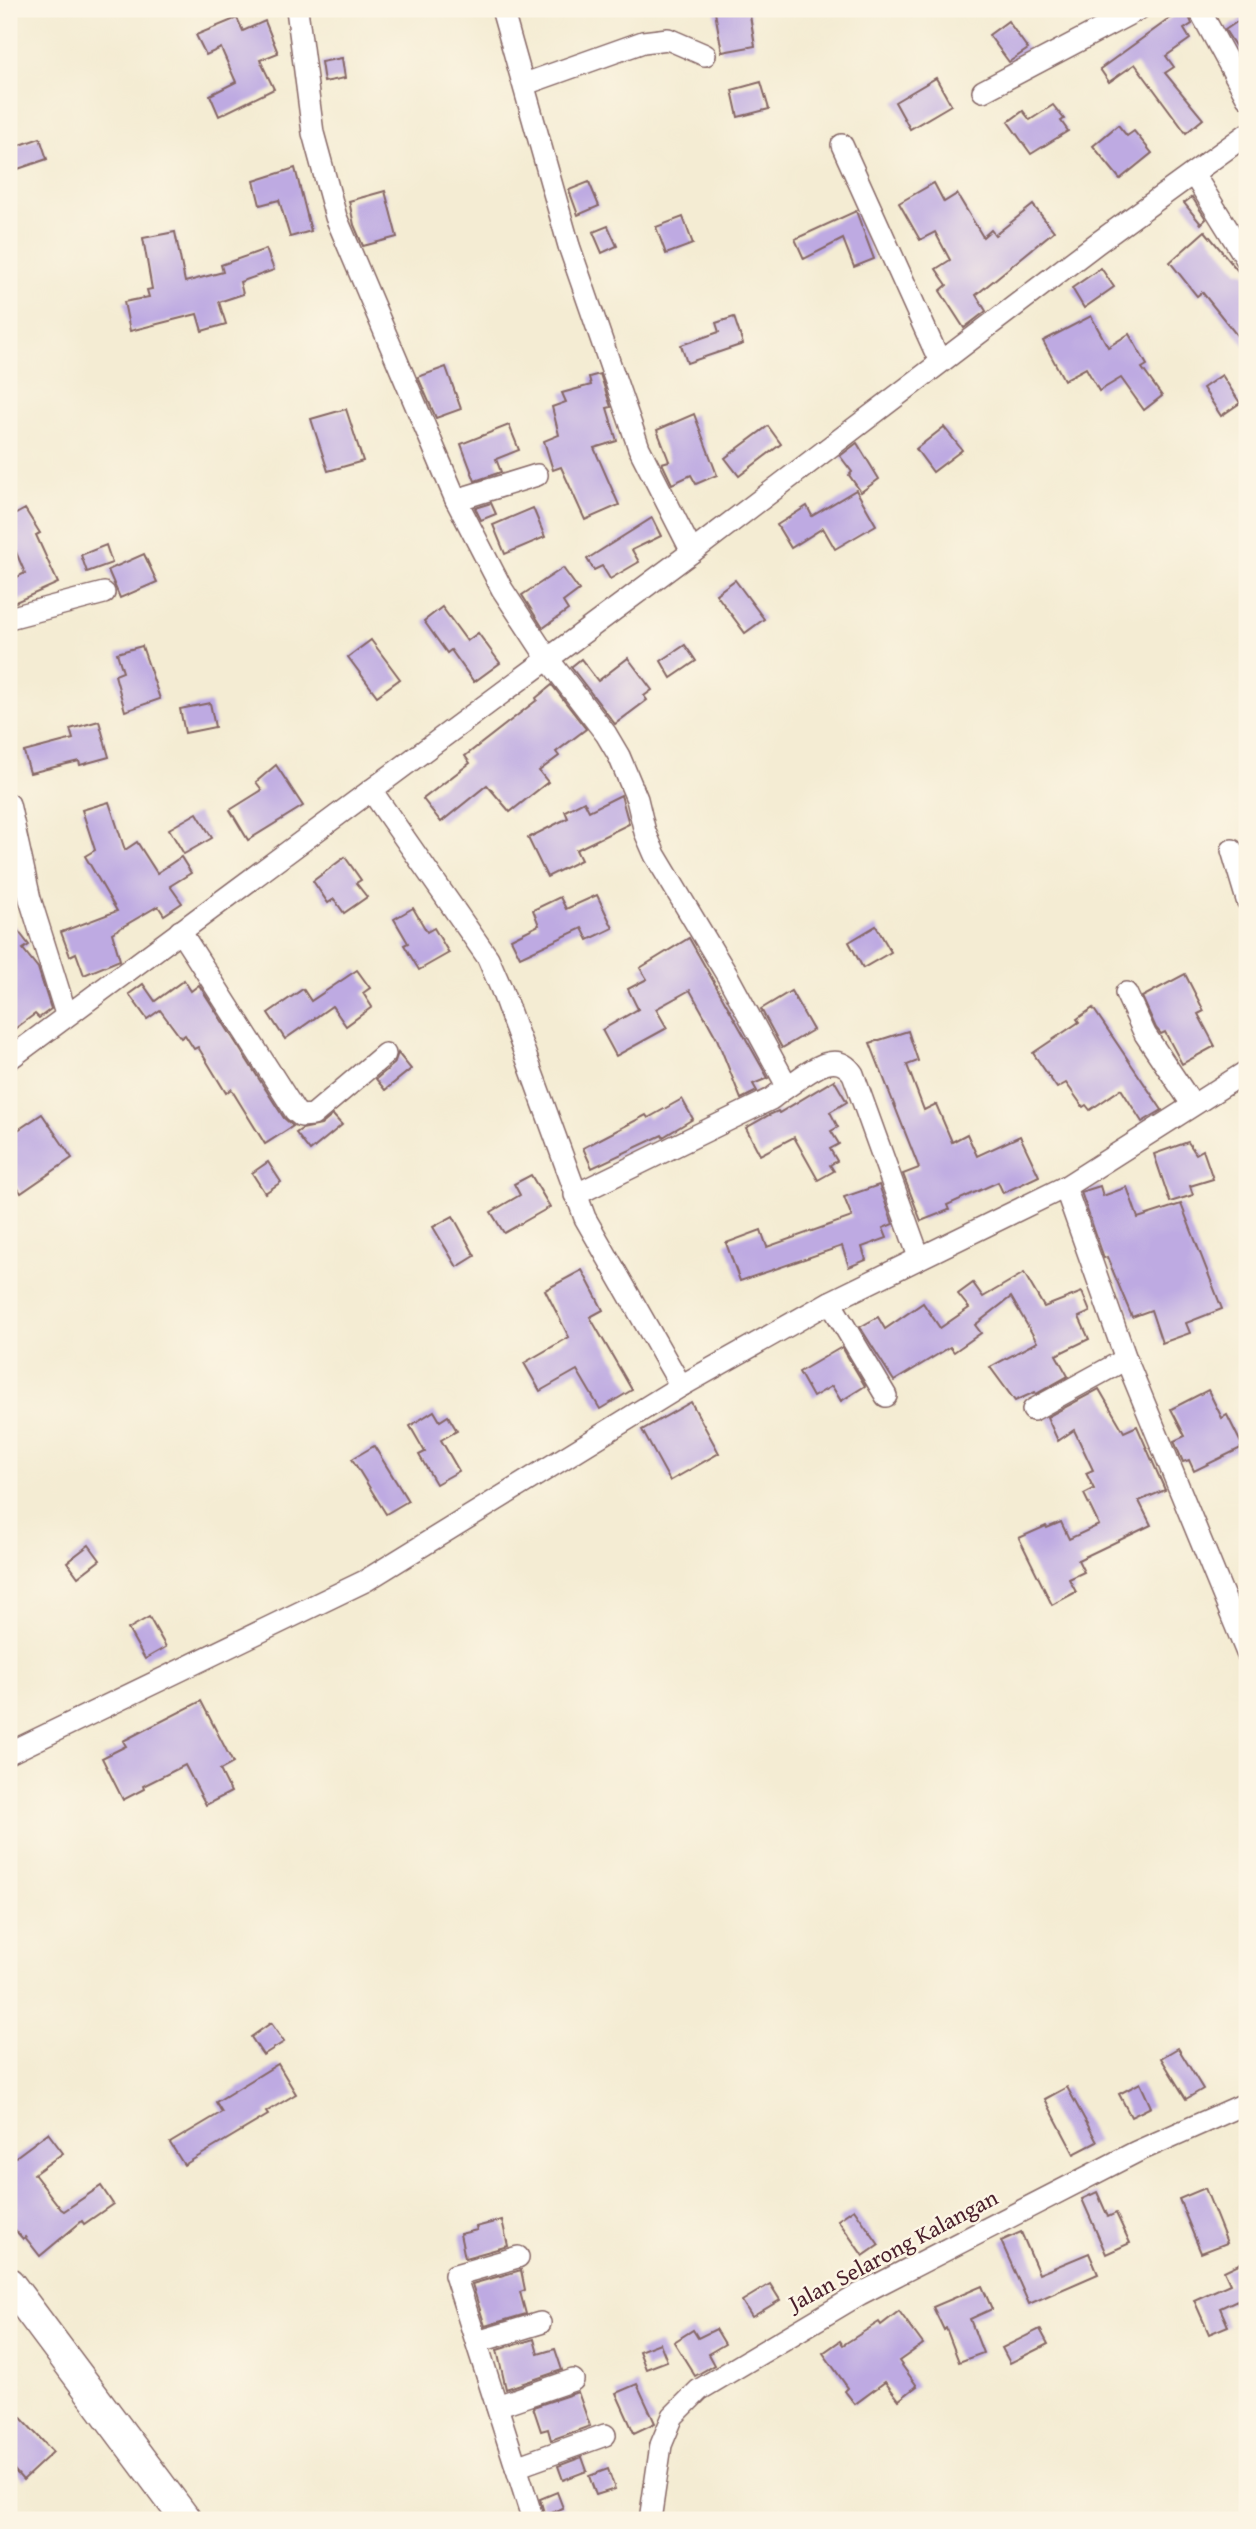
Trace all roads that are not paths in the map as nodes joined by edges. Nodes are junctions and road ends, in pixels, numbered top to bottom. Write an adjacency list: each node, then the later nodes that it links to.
1 (297, 9): 15 (street)
2 (502, 9): 6 (street)
3 (1139, 9): 7 (street)
4 (1199, 9): 8 (street)
5 (705, 55): 6 (street)
6 (525, 85): 16 (street)
7 (983, 91)
8 (1247, 97)
9 (1247, 134): 11 (street)
10 (842, 145): 13 (street)
11 (1194, 175): 12 (street); 13 (street)
12 (1247, 260)
13 (940, 362): 16 (street)
14 (537, 475): 15 (street)
15 (456, 500): 19 (street)
16 (692, 552): 19 (street)
17 (104, 593): 18 (street)
18 (9, 618)
19 (548, 659): 20 (street); 30 (street)
20 (371, 790): 24 (street); 33 (street)
21 (10, 818): 26 (street)
22 (1231, 850): 23 (street)
23 (1247, 900)
24 (180, 931): 26 (street); 27 (street)
25 (1126, 993): 31 (street)
26 (66, 1014): 28 (street)
27 (385, 1054)
28 (9, 1059)
29 (1247, 1072): 31 (street)
30 (784, 1089): 33 (street); 34 (street)
31 (1192, 1104): 32 (street)
32 (1065, 1187): 34 (street); 36 (street)
33 (575, 1195): 37 (street)
34 (919, 1258): 35 (street)
35 (830, 1302): 37 (street); 38 (street)
36 (1126, 1359): 39 (street); 40 (street)
37 (681, 1386): 41 (street)
38 (886, 1396)
39 (1033, 1410)
40 (1247, 1653)
41 (9, 1753)
42 (1247, 2103): 53 (street, Jalan Selarong Kalangan)
43 (518, 2257): 46 (street)
44 (9, 2283): 51 (main road)
45 (540, 2323): 46 (street)
46 (477, 2342): 48 (street)
47 (573, 2380): 48 (street)
48 (497, 2406): 50 (street)
49 (605, 2435): 50 (street)
50 (516, 2466): 52 (street)
51 (186, 2520)
52 (533, 2520)
53 (650, 2520)

